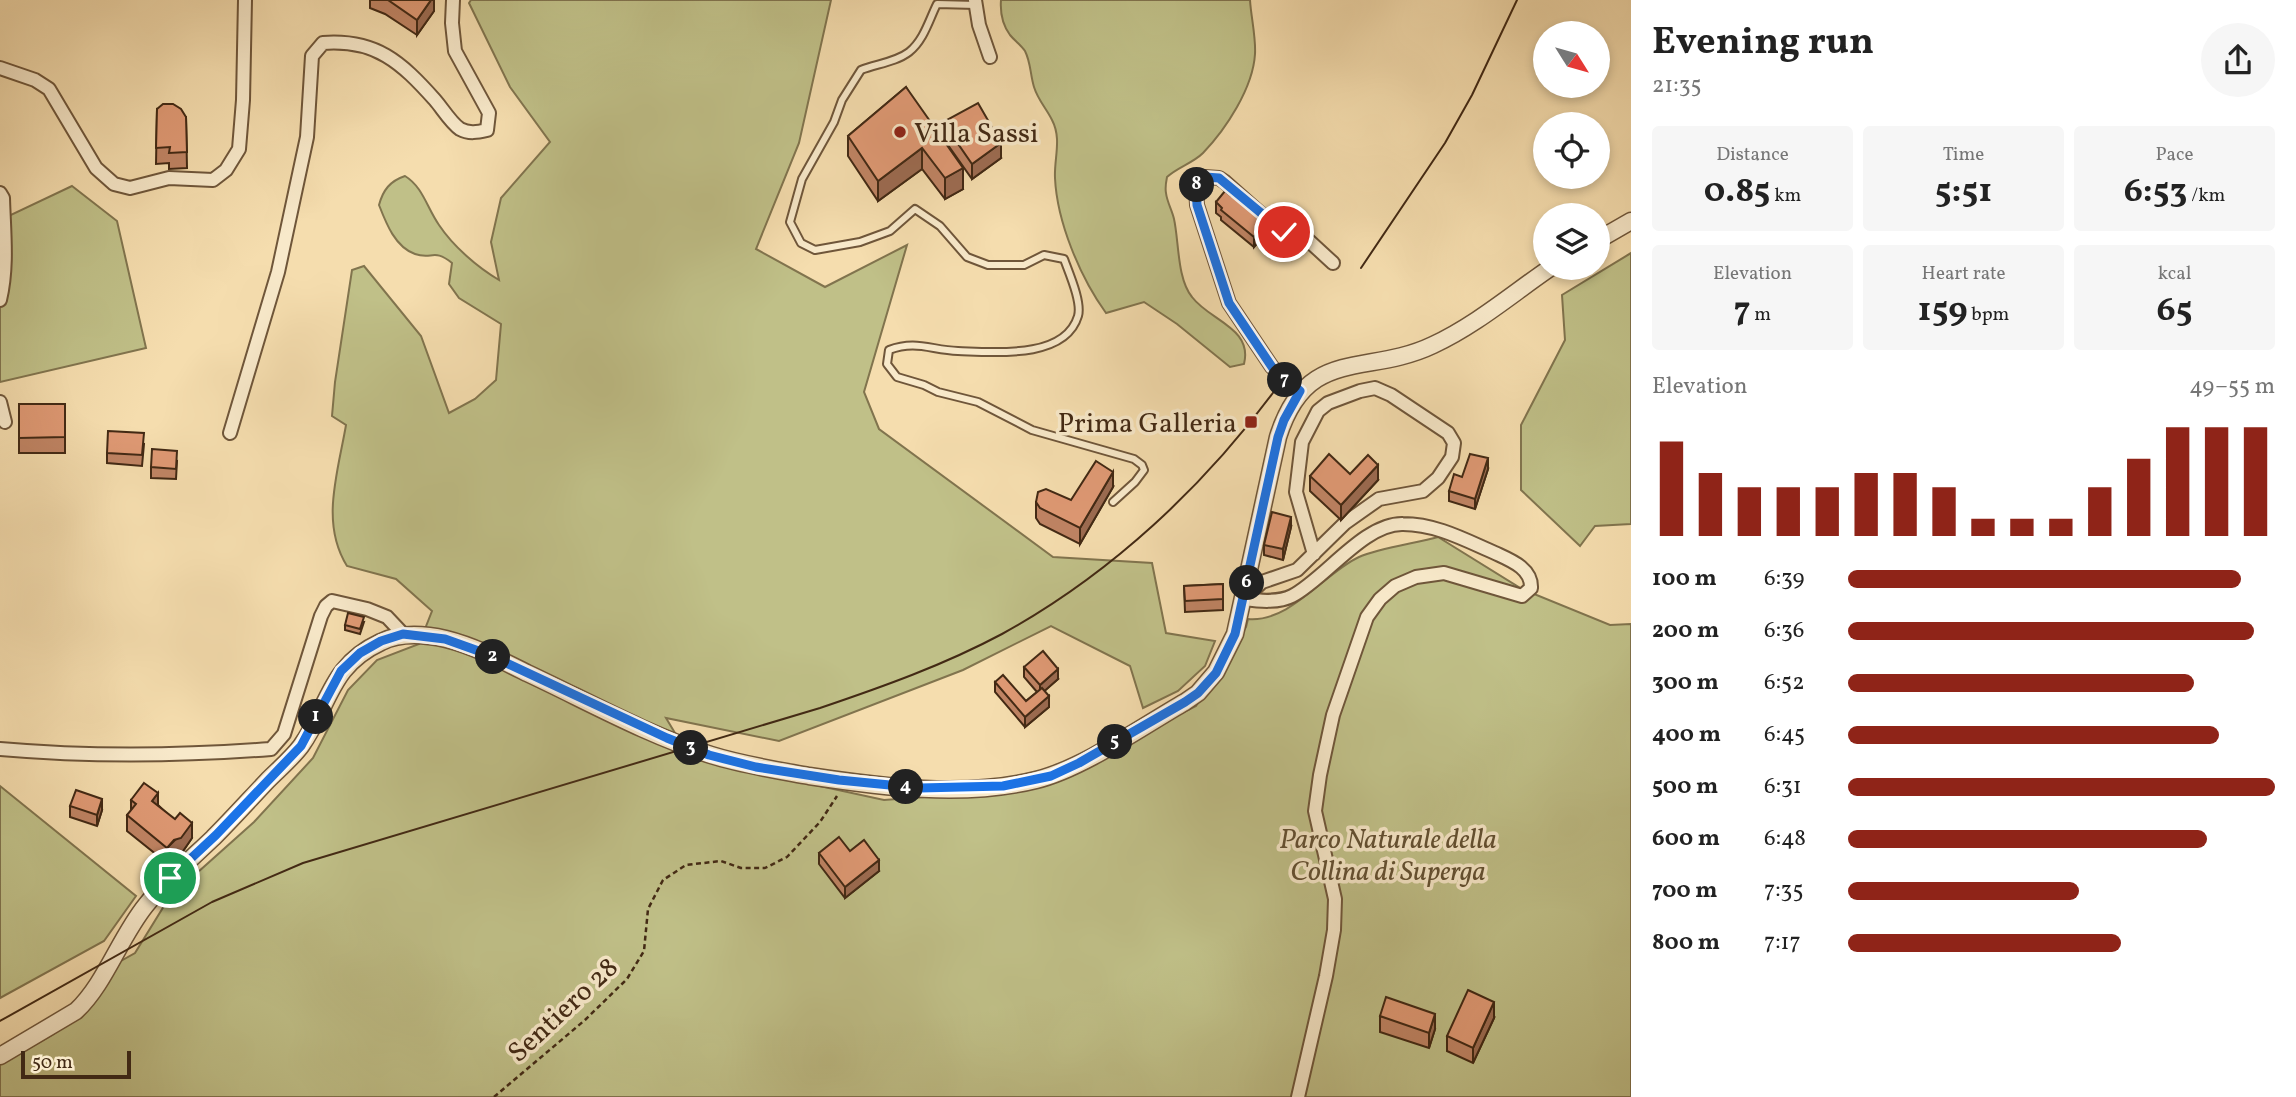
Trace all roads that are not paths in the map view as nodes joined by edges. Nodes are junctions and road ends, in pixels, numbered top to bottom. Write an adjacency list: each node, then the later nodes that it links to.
1 (245, 0): 5 (street)
2 (453, 0): 15 (street)
3 (975, 3): 4 (street); 16 (lane)
4 (990, 57)
5 (0, 68)
6 (0, 193): 11 (street)
7 (1631, 221): 8 (street)
8 (1610, 233)
9 (1333, 263): 12 (street)
10 (1533, 280): 12 (street)
11 (0, 300)
12 (1300, 391): 18 (street)
13 (0, 402): 14 (street)
14 (5, 422)
15 (230, 433)
16 (1113, 502)
17 (1314, 554): 17 (street); 18 (street)
18 (1244, 599): 19 (street); 22 (street)
19 (403, 634): 20 (street); 21 (street)
20 (0, 749)
21 (0, 1056)
22 (1298, 1097)

